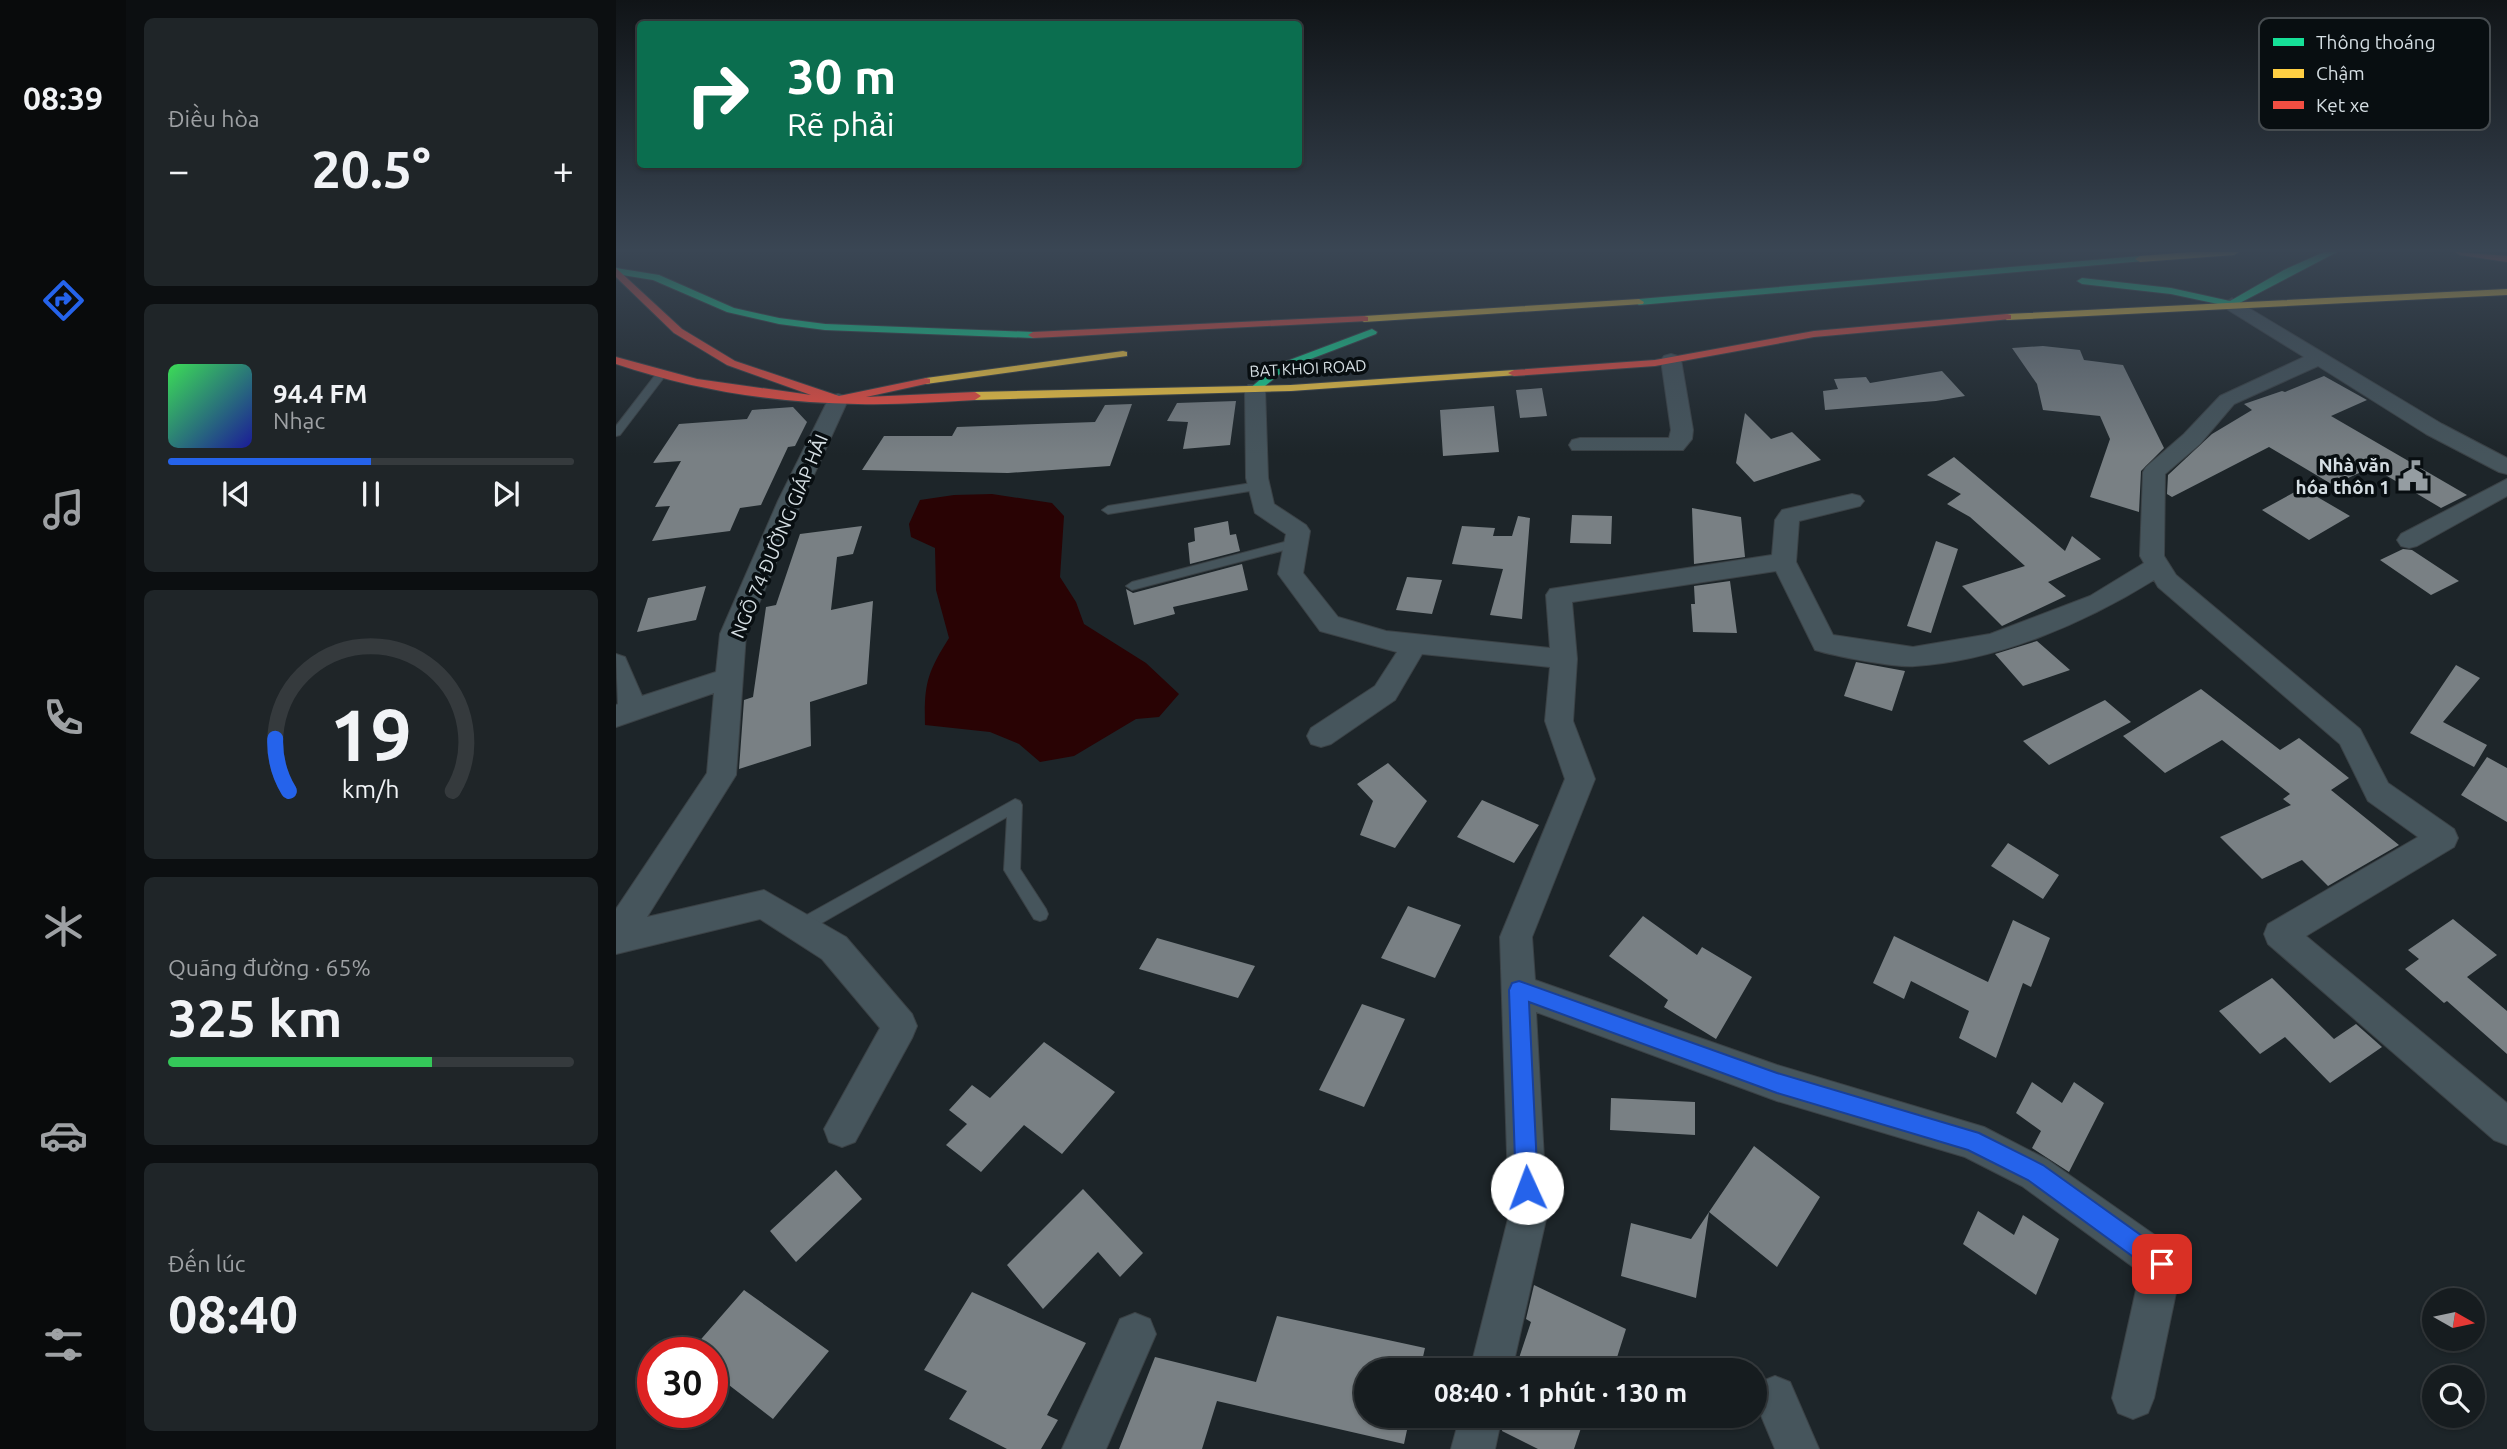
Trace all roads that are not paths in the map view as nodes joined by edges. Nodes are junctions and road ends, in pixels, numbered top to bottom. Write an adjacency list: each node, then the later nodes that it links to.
1 (666, 320): 15 (main road)
2 (773, 320): 7 (main road)
3 (1383, 320): 7 (main road)
4 (1409, 320): 14 (main road)
5 (1982, 320): 12 (main road, BAT KHOI ROAD)
6 (2257, 320): 10 (street)
7 (1263, 326): 8 (main road)
8 (1171, 346)
9 (1145, 351): 15 (main road)
10 (2319, 358): 18 (street); 26 (street)
11 (616, 360): 13 (main road, BAT KHOI ROAD)
12 (1671, 360): 14 (main road, BAT KHOI ROAD); 17 (street)
13 (660, 376): 15 (main road, BAT KHOI ROAD); 16 (lane)
14 (1255, 389): 15 (main road, BAT KHOI ROAD); 19 (street)
15 (838, 400): 31 (street, NGÕ 74 ĐƯỜNG GIÁP HẢI)
16 (616, 433)
17 (1580, 445)
18 (2507, 467)
19 (1258, 486): 22 (lane); 24 (street)
20 (2507, 486): 23 (street)
21 (1852, 501): 25 (street)
22 (1108, 510)
23 (2409, 540)
24 (1296, 543): 27 (lane); 28 (street)
25 (1784, 562): 26 (street); 29 (street)
26 (2158, 566): 38 (street)
27 (1132, 586)
28 (1415, 644): 29 (street); 33 (street)
29 (1564, 659): 37 (street)
30 (616, 664): 32 (street)
31 (730, 678): 32 (street); 36 (street, NGÕ 74 ĐƯỜNG GIÁP HẢI)
32 (625, 712)
33 (1321, 736)
34 (1040, 914): 35 (lane)
35 (800, 927): 36 (street); 39 (street)
36 (616, 938)
37 (1519, 990): 41 (street); 43 (street)
38 (2507, 1128)
39 (842, 1129)
40 (1135, 1334): 45 (street)
41 (1494, 1358)
42 (1775, 1396): 47 (street)
43 (2133, 1398)
44 (1478, 1428): 46 (street)
45 (1084, 1449)
46 (1473, 1449)
47 (1797, 1449)

